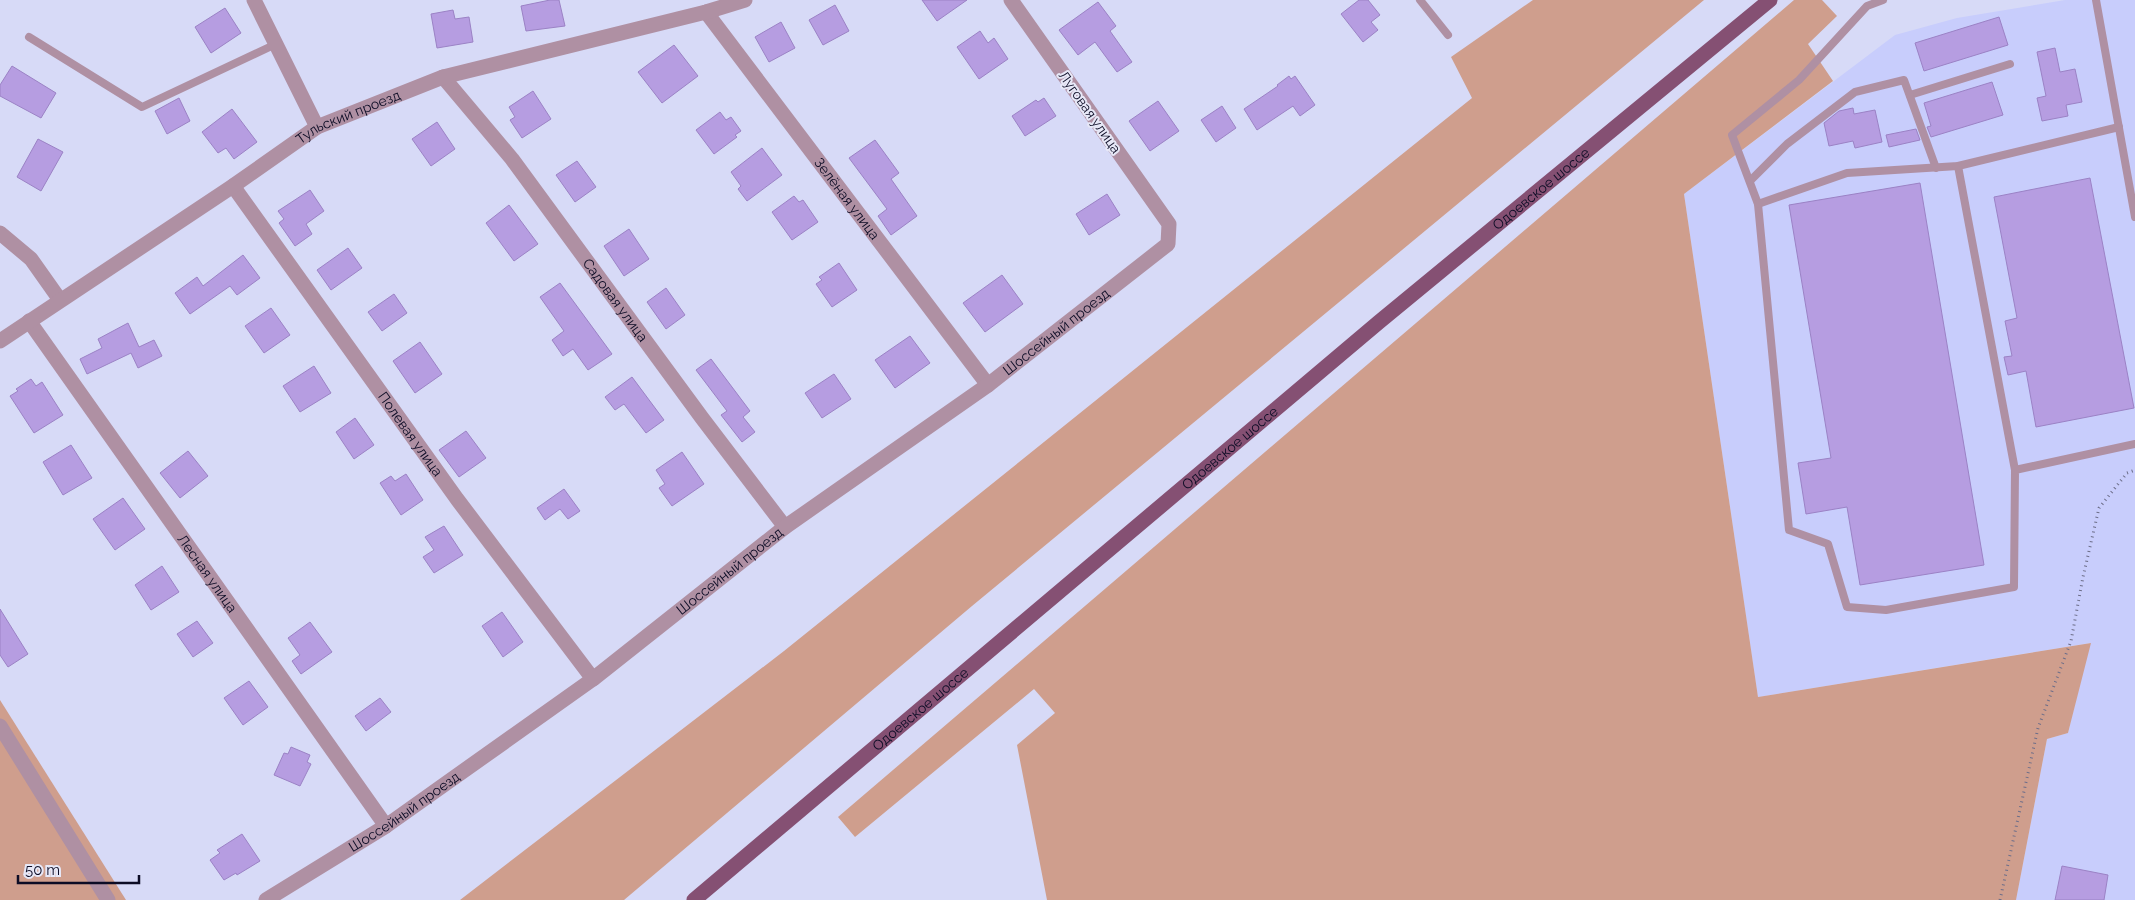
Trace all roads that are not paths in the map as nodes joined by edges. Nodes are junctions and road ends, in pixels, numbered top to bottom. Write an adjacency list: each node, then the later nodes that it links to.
1 (254, 0): 11 (street)
2 (745, 0): 8 (street, Тульский проезд)
3 (1011, 0): 23 (street, Луговая улица)
4 (1420, 0): 9 (lane)
5 (1770, 0): 37 (main road, Одоевское шоссе)
6 (1883, 0): 19 (lane)
7 (2096, 0): 16 (lane)
8 (706, 12): 13 (street, Тульский проезд); 28 (street, Зелёная улица)
9 (1448, 34)
10 (29, 37): 11 (lane)
11 (276, 44): 15 (street)
12 (2010, 64): 14 (lane)
13 (443, 77): 15 (street, Тульский проезд); 31 (street, Садовая улица)
14 (1910, 95): 18 (lane); 19 (lane)
15 (317, 126): 20 (street, Тульский проезд)
16 (2119, 126): 17 (lane); 22 (lane)
17 (1958, 166): 18 (lane); 30 (lane)
18 (1936, 168): 21 (lane)
19 (1750, 181): 21 (lane)
20 (233, 186): 25 (street, Тульский проезд); 32 (street, Полевая улица)
21 (1758, 204): 30 (lane)
22 (2135, 217)
23 (1169, 224): 28 (street, Шоссейный проезд)
24 (0, 233): 25 (street)
25 (60, 300): 26 (street, Тульский проезд)
26 (29, 321): 27 (street, Тульский проезд); 34 (street, Лесная улица)
27 (0, 341)
28 (988, 385): 31 (street, Шоссейный проезд)
29 (2135, 444): 30 (lane)
30 (2015, 470)
31 (785, 527): 32 (street, Шоссейный проезд)
32 (593, 679): 34 (street, Шоссейный проезд)
33 (0, 726): 35 (street)
34 (386, 826): 36 (street, Шоссейный проезд)
35 (108, 900)
36 (266, 900)
37 (694, 900)

